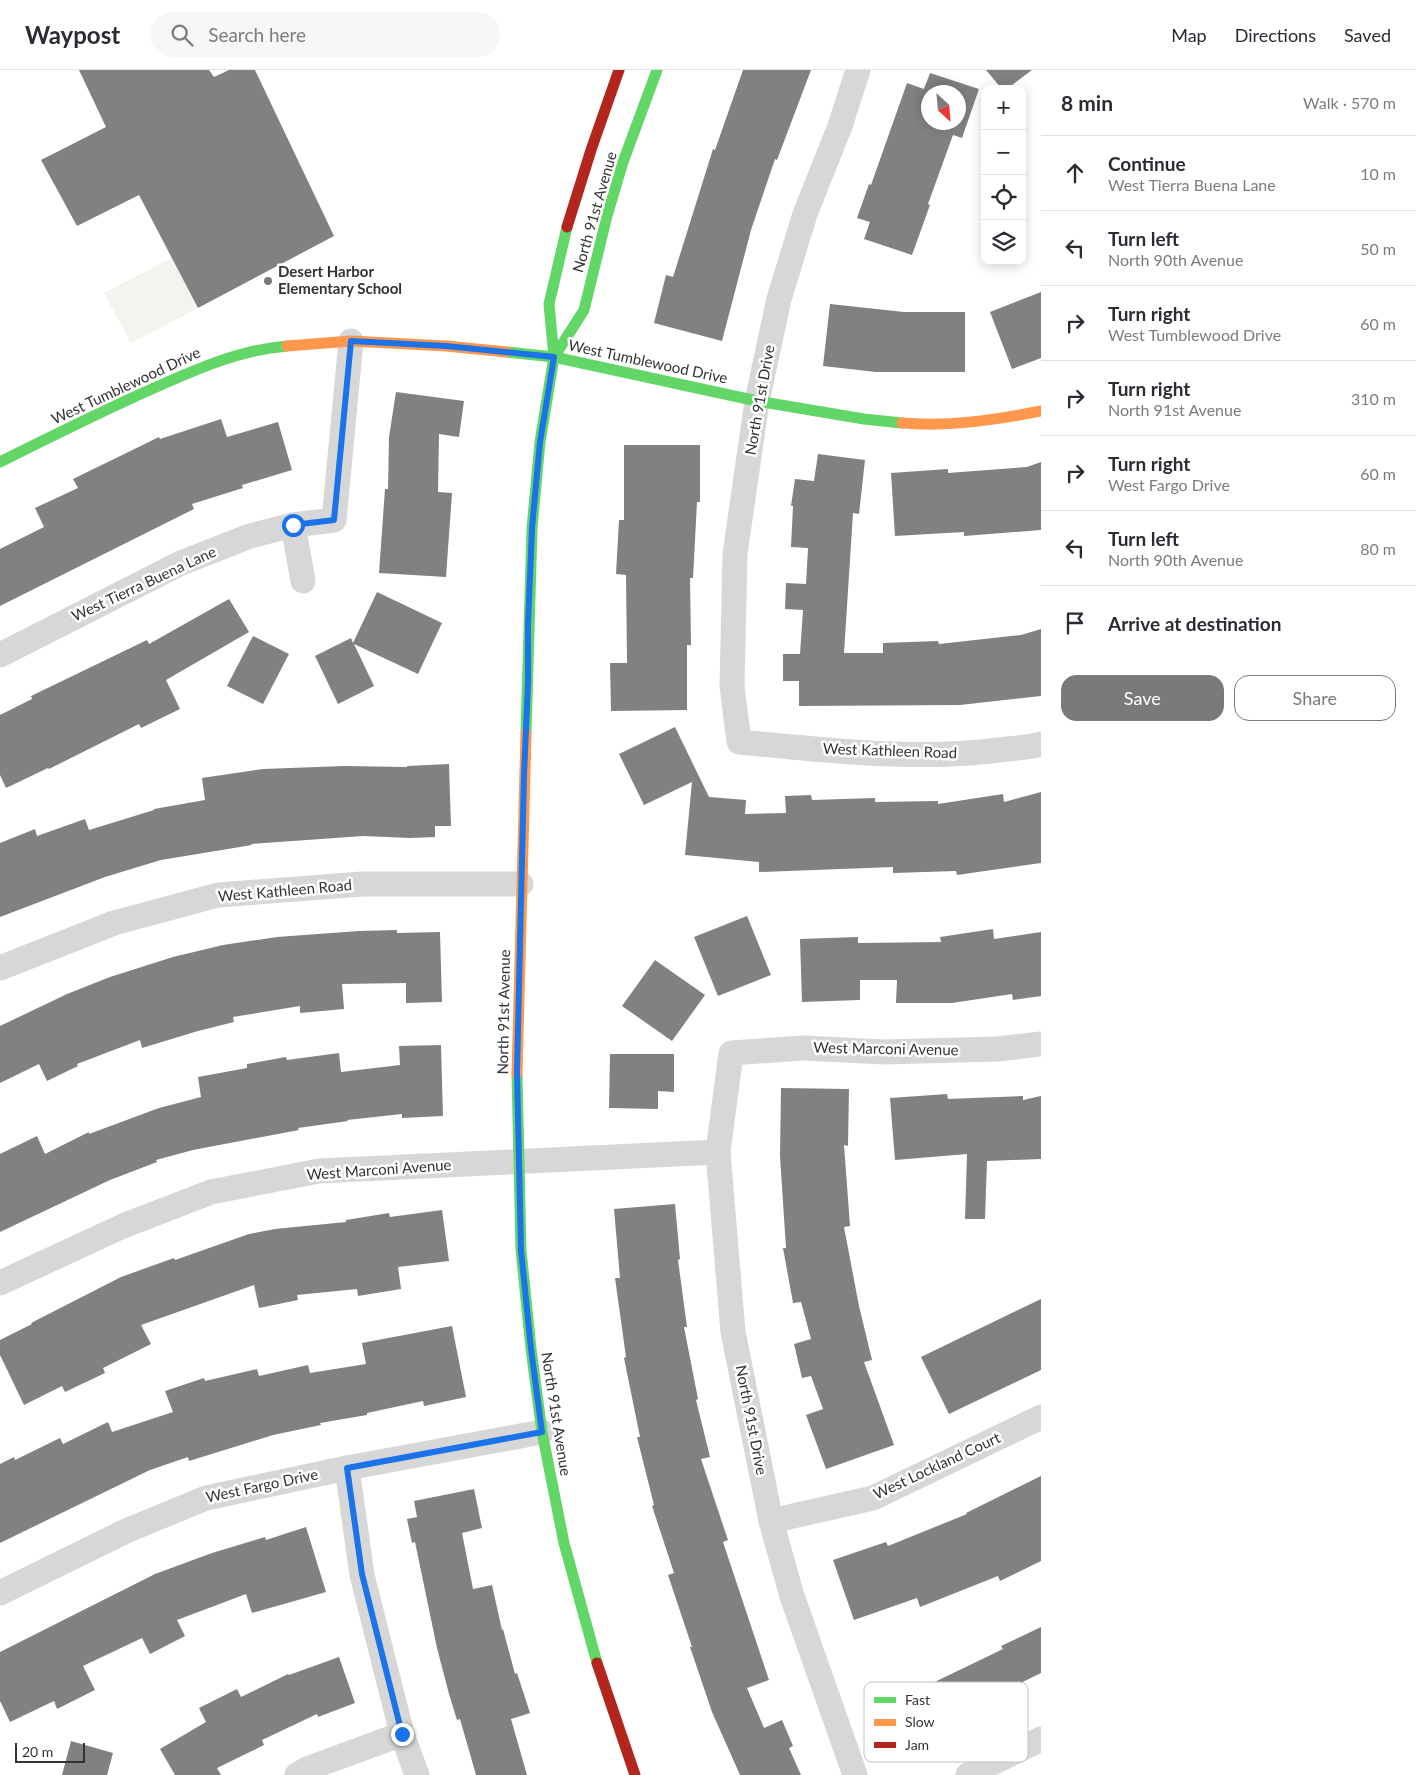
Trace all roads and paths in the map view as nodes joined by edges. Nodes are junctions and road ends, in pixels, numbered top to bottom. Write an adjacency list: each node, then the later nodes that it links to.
1 (618, 70): 5 (main road, North 91st Avenue)
2 (657, 70): 5 (main road, North 91st Avenue)
3 (858, 70): 6 (street, North 91st Drive)
4 (351, 341): 5 (main road, West Tumblewood Drive); 8 (main road, West Tumblewood Drive); 9 (street, West Tierra Buena Lane)
5 (554, 357): 6 (main road, West Tumblewood Drive); 14 (main road, North 91st Avenue)
6 (757, 402): 7 (main road, West Tumblewood Drive); 12 (street, North 91st Drive)
7 (1041, 411)
8 (0, 462)
9 (293, 525): 10 (street); 11 (street, West Tierra Buena Lane)
10 (303, 581)
11 (0, 655)
12 (739, 742): 13 (street, West Kathleen Road)
13 (1041, 744)
14 (521, 884): 15 (street, West Kathleen Road); 19 (main road, North 91st Avenue)
15 (0, 968)
16 (1041, 1044): 17 (street, West Marconi Avenue)
17 (731, 1053): 18 (street, North 91st Drive)
18 (718, 1152): 19 (street, West Marconi Avenue); 24 (street, North 91st Drive)
19 (518, 1161): 20 (street, West Marconi Avenue); 22 (main road, North 91st Avenue)
20 (0, 1283)
21 (1041, 1416): 24 (street, West Lockland Court)
22 (542, 1432): 23 (street, West Fargo Drive); 32 (main road, North 91st Avenue)
23 (347, 1468): 25 (street, West Fargo Drive); 26 (street)
24 (771, 1521): 33 (street, North 91st Drive)
25 (0, 1593)
26 (402, 1734): 30 (street); 31 (street)
27 (1041, 1739): 28 (street)
28 (1028, 1745)
29 (994, 1762): 34 (street)
30 (297, 1775)
31 (417, 1775)
32 (636, 1775)
33 (856, 1775)
34 (968, 1775)

